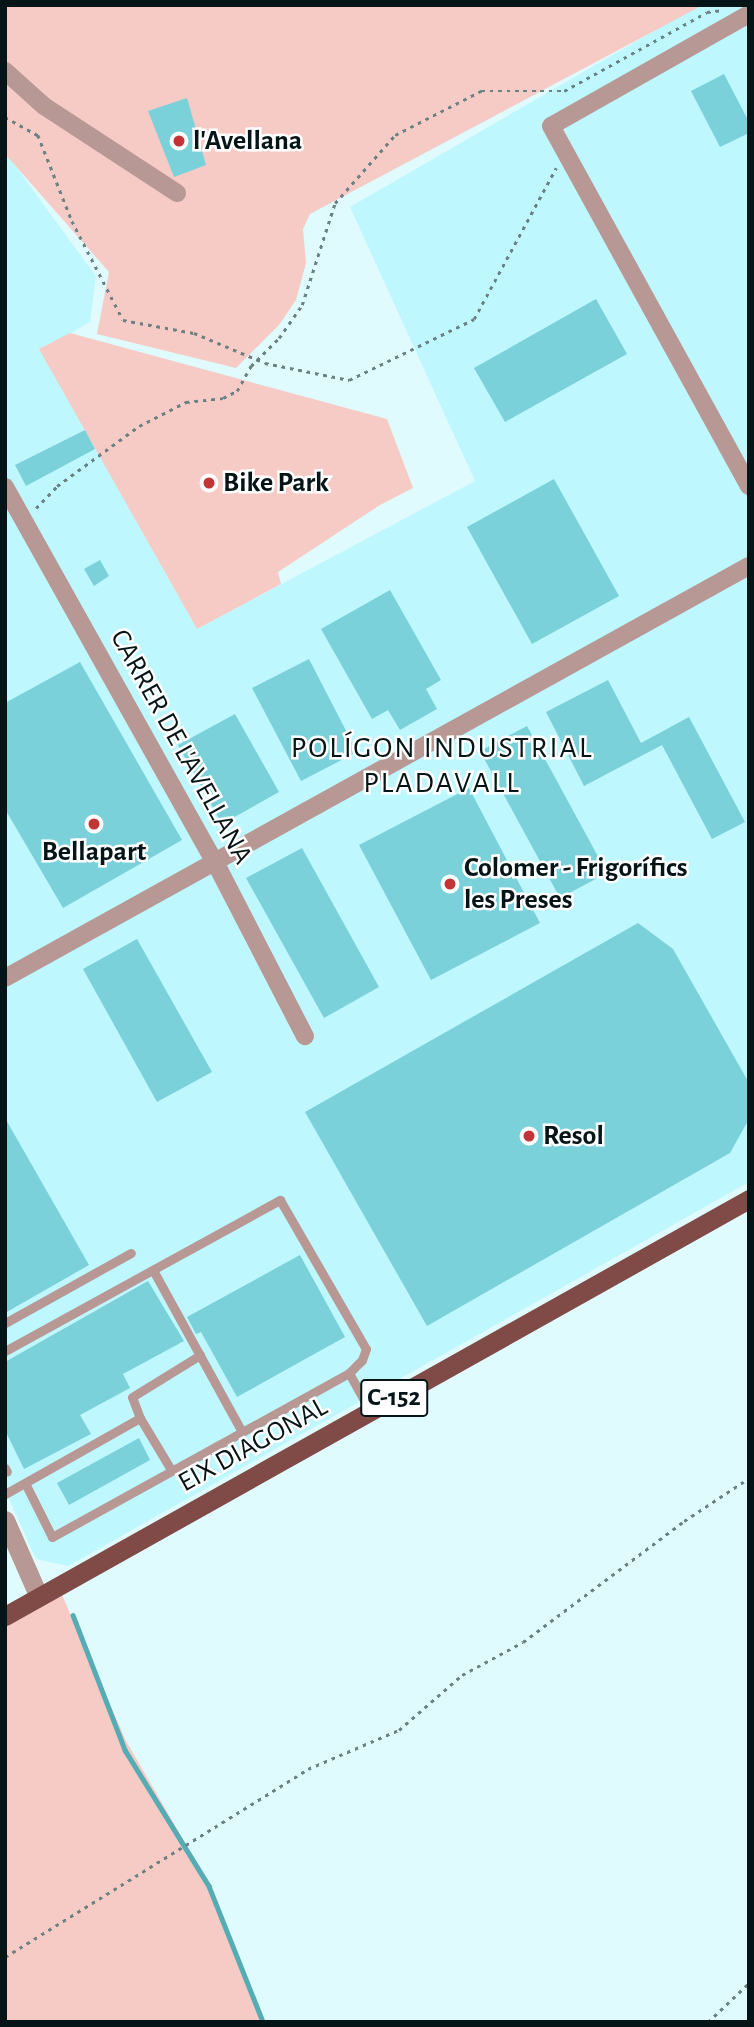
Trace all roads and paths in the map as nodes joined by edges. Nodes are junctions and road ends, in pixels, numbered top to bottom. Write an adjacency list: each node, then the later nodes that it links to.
1 (746, 16): 4 (street); 6 (path)
2 (5, 71): 5 (street)
3 (5, 117): 6 (path)
4 (564, 153): 6 (path); 7 (street)
5 (177, 193)
6 (256, 360): 9 (path)
7 (749, 486)
8 (5, 487): 11 (street, CARRER DE L'AVELLANA)
9 (29, 512)
10 (749, 566): 11 (street)
11 (215, 862): 12 (street); 13 (street, CARRER DE L'AVELLANA)
12 (5, 978)
13 (305, 1036)
14 (749, 1199): 21 (main road, EIX DIAGONAL / C-152)
15 (131, 1253): 17 (lane)
16 (153, 1270): 18 (lane); 19 (lane); 20 (lane)
17 (5, 1323)
18 (5, 1351)
19 (200, 1355): 22 (lane); 23 (lane)
20 (349, 1373): 21 (lane); 23 (lane)
21 (370, 1411): 29 (main road, EIX DIAGONAL / C-152)
22 (141, 1418): 24 (lane); 26 (lane)
23 (242, 1432): 24 (lane)
24 (170, 1468): 26 (lane)
25 (749, 1478): 31 (path)
26 (26, 1485): 27 (lane)
27 (5, 1494)
28 (5, 1520): 29 (street)
29 (39, 1597): 30 (main road, EIX DIAGONAL / C-152)
30 (5, 1616)
31 (5, 1957)
32 (749, 1983): 33 (path)
33 (708, 2022)

